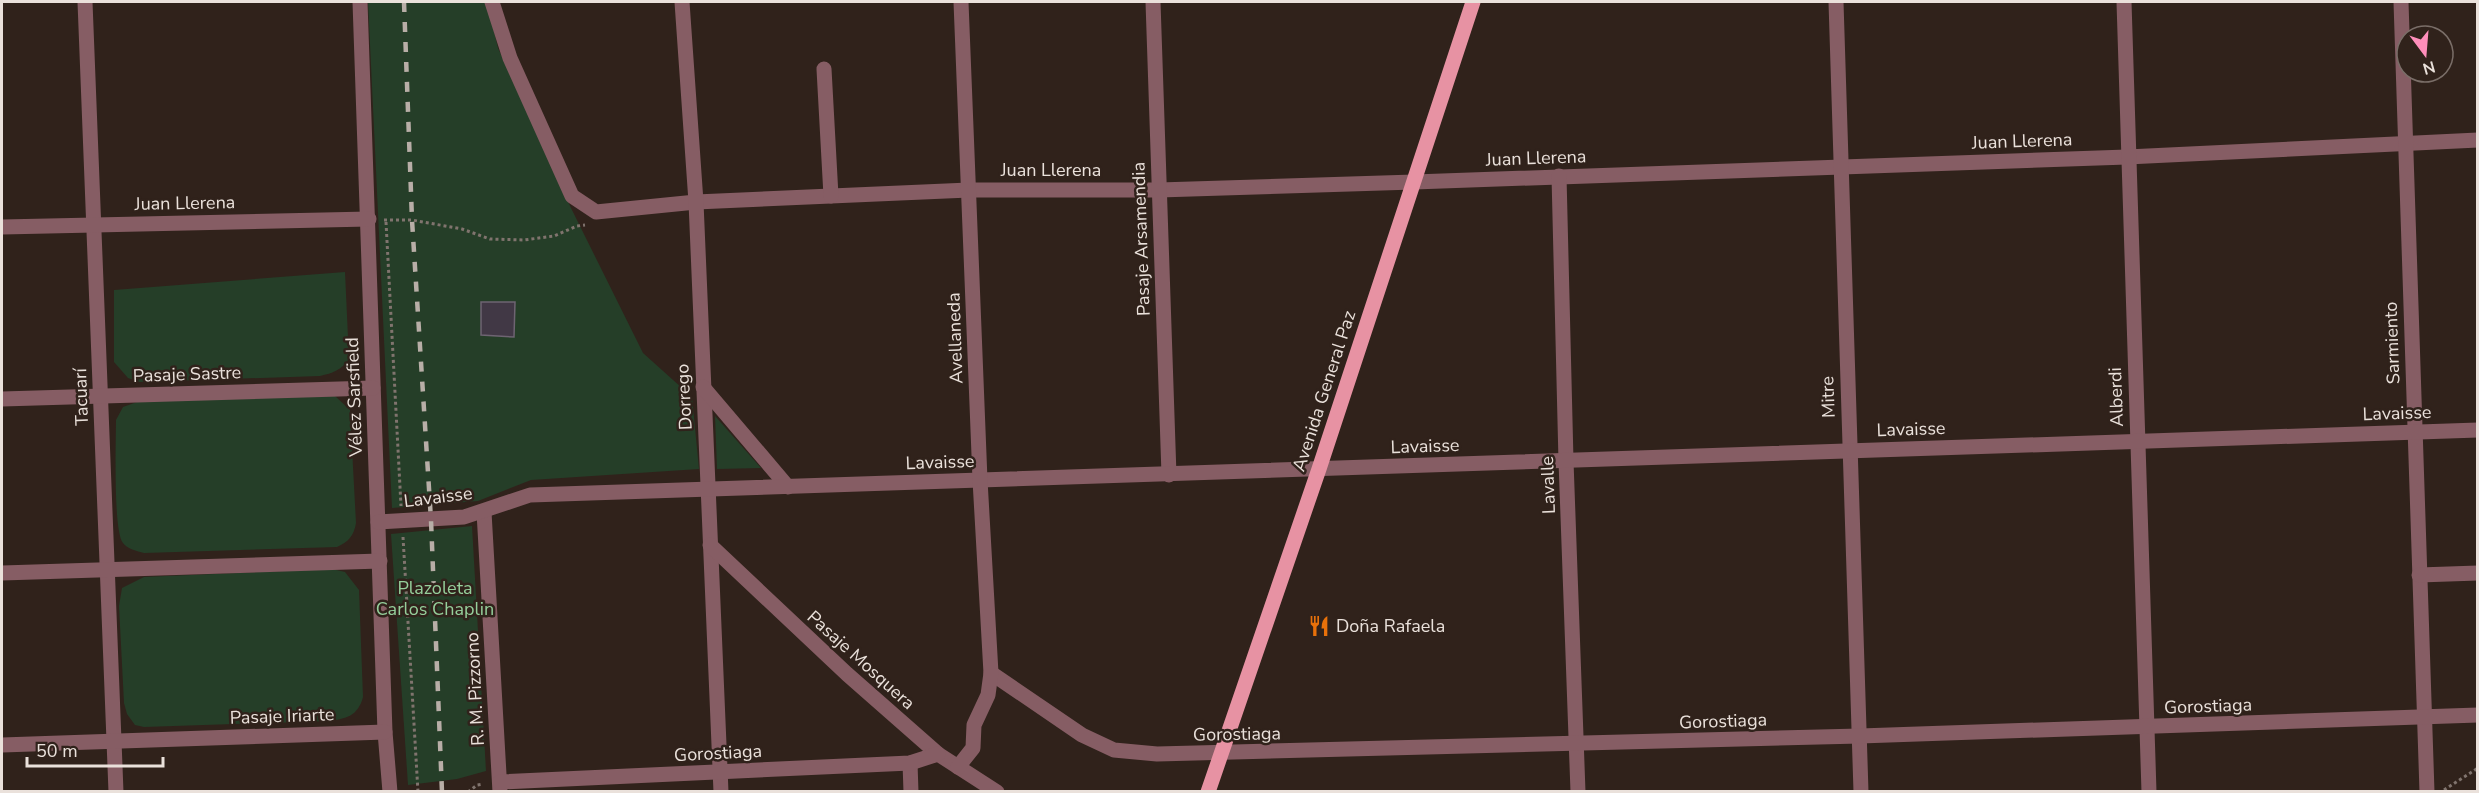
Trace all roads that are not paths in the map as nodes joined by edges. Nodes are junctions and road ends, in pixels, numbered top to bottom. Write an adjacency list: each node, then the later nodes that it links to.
1 (85, 2): 23 (street, Tacuarí)
2 (360, 2): 22 (street, Vélez Sarsfield)
3 (492, 2): 21 (street, Juan Llerena)
4 (682, 2): 21 (street, Dorrego)
5 (961, 2): 18 (street, Avellaneda)
6 (1153, 2): 19 (street, Pasaje Arsamendia)
7 (1473, 2): 17 (main road, Avenida General Paz)
8 (1836, 2): 15 (street, Mitre)
9 (2124, 2): 14 (street, Alberdi)
10 (2401, 2): 13 (street, Sarmiento)
11 (824, 69): 20 (street)
12 (2478, 140): 13 (street, Juan Llerena)
13 (2406, 142): 14 (street, Juan Llerena); 30 (street, Sarmiento)
14 (2127, 157): 15 (street, Juan Llerena); 31 (street, Alberdi)
15 (1840, 167): 16 (street, Juan Llerena); 32 (street, Mitre)
16 (1559, 176): 17 (street, Juan Llerena); 33 (street, Lavalle)
17 (1414, 182): 19 (street, Juan Llerena); 34 (main road, Avenida General Paz)
18 (969, 190): 19 (street, Juan Llerena); 20 (street, Juan Llerena); 36 (street, Avellaneda)
19 (1159, 190): 35 (street, Pasaje Arsamendia)
20 (831, 196): 21 (street, Juan Llerena)
21 (696, 202): 25 (street, Dorrego)
22 (369, 219): 23 (street, Juan Llerena); 26 (street, Vélez Sarsfield)
23 (93, 224): 24 (street, Juan Llerena); 27 (street, Tacuarí)
24 (2, 227)
25 (703, 387): 37 (street); 38 (street, Dorrego)
26 (373, 388): 27 (street, Pasaje Sastre); 40 (street, Vélez Sarsfield)
27 (100, 396): 28 (street, Pasaje Sastre); 43 (street, Tacuarí)
28 (2, 399)
29 (2478, 430): 30 (street, Lavaisse)
30 (2415, 433): 31 (street, Lavaisse); 46 (street, Sarmiento)
31 (2137, 440): 32 (street, Lavaisse); 50 (street, Alberdi)
32 (1849, 451): 33 (street, Lavaisse); 52 (street, Mitre)
33 (1566, 461): 34 (street, Lavaisse); 55 (street, Lavalle)
34 (1319, 469): 35 (street, Lavaisse); 57 (main road, Avenida General Paz)
35 (1168, 475): 36 (street, Lavaisse)
36 (980, 480): 37 (street, Lavaisse); 47 (street, Avellaneda)
37 (788, 487): 38 (street, Lavaisse)
38 (707, 489): 39 (street, Lavaisse); 41 (street, Dorrego)
39 (484, 512): 40 (street, Lavaisse); 61 (street, R. M. Pizzorno)
40 (378, 522): 42 (street, Vélez Sarsfield)
41 (710, 545): 56 (street, Pasaje Mosquera); 60 (street, Dorrego)
42 (380, 561): 43 (street); 51 (street, Vélez Sarsfield)
43 (107, 568): 44 (street); 53 (street, Tacuarí)
44 (2, 573)
45 (2478, 573): 46 (street)
46 (2419, 575): 49 (street, Sarmiento)
47 (992, 673): 57 (street, Gorostiaga); 59 (street, Avellaneda)
48 (2478, 716): 49 (street, Gorostiaga)
49 (2424, 718): 50 (street, Gorostiaga); 71 (street, Sarmiento)
50 (2147, 727): 52 (street, Gorostiaga); 70 (street, Alberdi)
51 (385, 732): 53 (street, Pasaje Iriarte); 63 (street, Vélez Sarsfield)
52 (1860, 736): 55 (street, Gorostiaga); 69 (street, Mitre)
53 (114, 742): 54 (street, Pasaje Iriarte); 62 (street, Tacuarí)
54 (2, 745)
55 (1577, 745): 57 (street, Gorostiaga); 68 (street, Lavalle)
56 (938, 754): 58 (street, Gorostiaga); 59 (street, Pasaje Mosquera)
57 (1221, 754): 67 (main road, Avenida General Paz)
58 (910, 763): 60 (street, Gorostiaga); 65 (street)
59 (958, 767): 66 (street, Pasaje Mosquera)
60 (720, 773): 61 (street, Gorostiaga); 64 (street, Dorrego)
61 (500, 787)
62 (116, 792)
63 (390, 792)
64 (721, 792)
65 (911, 792)
66 (997, 792)
67 (1208, 792)
68 (1578, 792)
69 (1861, 792)
70 (2149, 792)
71 (2427, 792)

